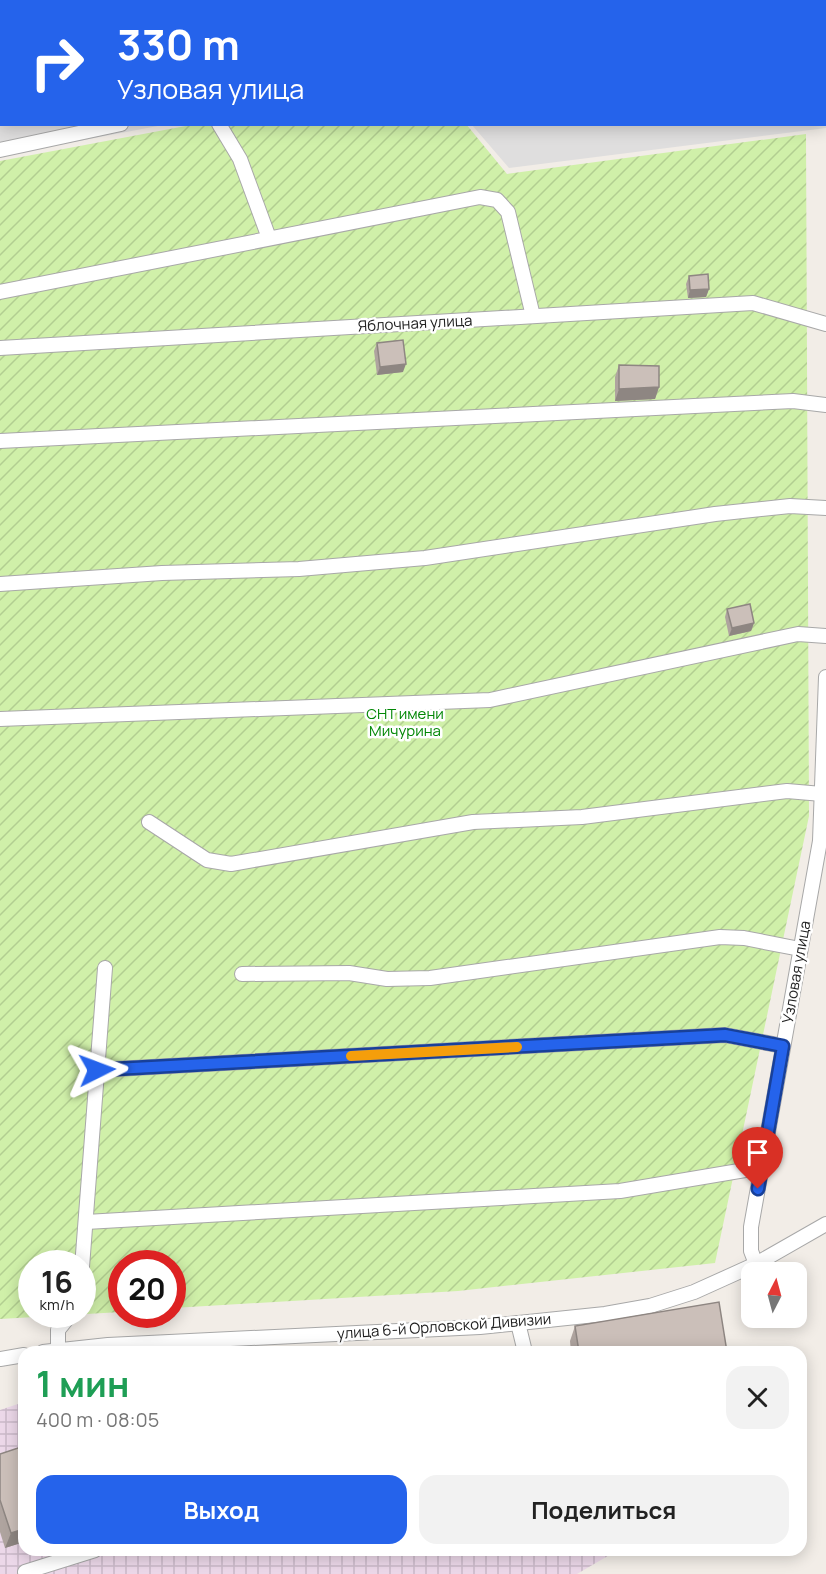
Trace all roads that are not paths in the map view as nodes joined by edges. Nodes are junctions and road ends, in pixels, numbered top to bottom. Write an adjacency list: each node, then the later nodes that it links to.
1 (112, 126): 3 (street)
2 (220, 126): 4 (street)
3 (0, 150)
4 (269, 238): 5 (street); 6 (street)
5 (0, 292)
6 (533, 316): 7 (street, Яблочная улица); 8 (street, Яблочная улица)
7 (826, 324)
8 (0, 348)
9 (826, 405): 10 (street)
10 (0, 441)
11 (826, 508): 12 (street)
12 (0, 584)
13 (826, 636): 15 (street)
14 (826, 677): 16 (street, Узловая улица)
15 (0, 719)
16 (825, 720): 17 (street, Узловая улица)
17 (822, 794): 18 (street); 19 (street, Узловая улица)
18 (149, 822)
19 (800, 949): 21 (street); 22 (street, Узловая улица)
20 (105, 968): 23 (street)
21 (242, 974)
22 (783, 1046): 23 (street); 24 (street, Узловая улица)
23 (97, 1070): 25 (street)
24 (761, 1170): 25 (street); 28 (street, Узловая улица)
25 (86, 1222): 27 (street)
26 (826, 1224): 29 (street, улица 6-й Орловской Дивизии)
27 (84, 1250)
28 (756, 1262)
29 (760, 1262)
30 (741, 1271): 31 (street, улица 6-й Орловской Дивизии)
31 (518, 1323): 33 (street, улица 6-й Орловской Дивизии); 36 (street)
32 (60, 1328): 34 (street)
33 (226, 1345): 35 (street, улица 6-й Орловской Дивизии)
34 (58, 1346)
35 (192, 1346)
36 (524, 1346)
37 (18, 1356): 38 (street)
38 (0, 1359)
39 (76, 1556): 40 (street)
40 (26, 1574)

